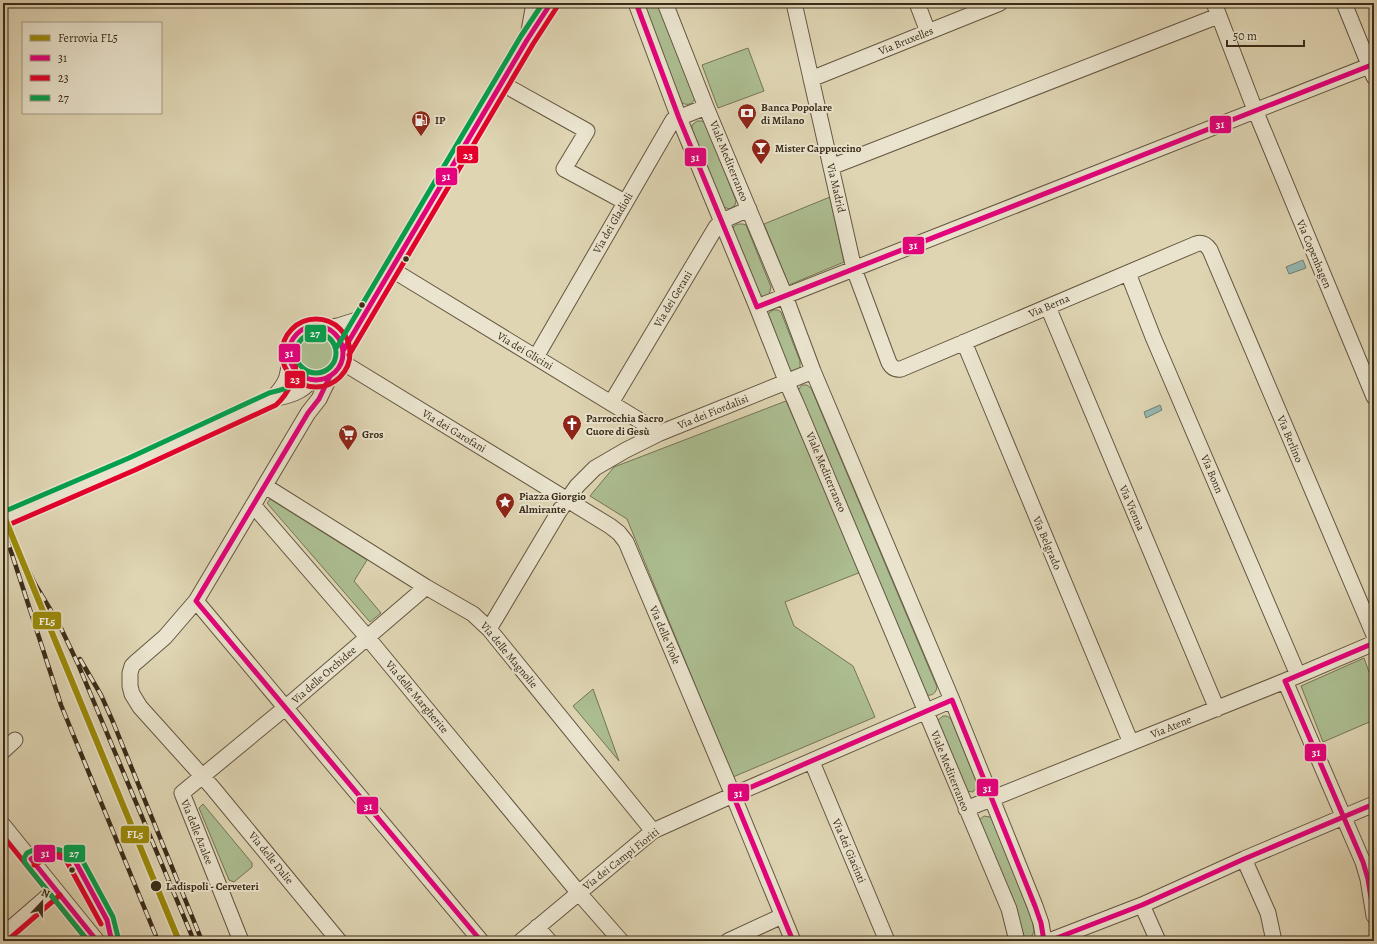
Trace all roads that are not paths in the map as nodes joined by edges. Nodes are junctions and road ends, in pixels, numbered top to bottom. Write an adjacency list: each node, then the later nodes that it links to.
1 (534, 3): 11 (street)
2 (551, 3): 11 (street)
3 (636, 3): 17 (street, Viale Mediterraneo)
4 (665, 3): 15 (street, Viale Mediterraneo)
5 (794, 3): 13 (street, Via Madrid)
6 (917, 3): 10 (street)
7 (1000, 3): 10 (street, Via Bruxelles)
8 (1344, 3): 12 (street)
9 (1216, 9): 16 (street, Via Copenhagen); 18 (street)
10 (928, 32): 13 (street, Via Bruxelles)
11 (527, 40): 14 (street)
12 (1373, 69): 16 (street)
13 (811, 79): 18 (street, Via Madrid)
14 (501, 83): 19 (street); 23 (street)
15 (706, 106): 17 (street, Via dei Gladioli); 20 (street, Viale Mediterraneo)
16 (1255, 110): 24 (street); 40 (street, Via Copenhagen)
17 (679, 118): 19 (street, Via dei Gladioli); 21 (street, Viale Mediterraneo)
18 (831, 167): 24 (street, Via Madrid)
19 (625, 202): 34 (street, Via dei Gladioli)
20 (748, 209): 21 (street, Via dei Gerani); 26 (street, Viale Mediterraneo)
21 (722, 221): 27 (street, Viale Mediterraneo); 42 (street, Via dei Gerani)
22 (1204, 244): 25 (street, Via Berna); 52 (street, Via Berlino)
23 (391, 269): 29 (street); 34 (street, Via dei Glicini)
24 (854, 269): 26 (street); 35 (street, Via Madrid)
25 (1128, 273): 28 (street, Via Berna); 55 (street, Via Bonn)
26 (785, 296): 27 (street); 36 (street, Viale Mediterraneo)
27 (757, 307): 39 (street, Viale Mediterraneo)
28 (1048, 307): 31 (street, Via Berna); 58 (street, Via Vienna)
29 (363, 318): 30 (street); 33 (street)
30 (326, 328): 32 (street); 33 (street)
31 (964, 342): 35 (street, Via Berna); 61 (street, Via Belgrado)
32 (290, 357): 38 (street); 41 (street)
33 (342, 357): 37 (street); 46 (street, Via dei Garofani)
34 (536, 357): 42 (street, Via dei Glicini)
35 (894, 368)
36 (813, 371): 39 (street, Via dei Fiordalisi); 56 (street, Viale Mediterraneo)
37 (330, 376): 38 (street); 43 (street, Via delle Dalie)
38 (312, 379): 41 (street); 43 (street)
39 (787, 383): 44 (street, Via dei Fiordalisi); 59 (street, Viale Mediterraneo)
40 (1374, 397)
41 (279, 398): 43 (street); 48 (street)
42 (611, 403): 44 (street, Via dei Glicini)
43 (309, 412): 45 (street, Via delle Dalie)
44 (660, 433): 46 (street, Via dei Fiordalisi)
45 (265, 486): 47 (street, Via delle Dalie); 49 (street, Via delle Magnolie)
46 (567, 499): 51 (street, Via dei Fiordalisi); 65 (street, Via delle Viole)
47 (253, 505): 50 (street, Via delle Dalie); 53 (street, Via delle Margherite)
48 (9, 517)
49 (426, 587): 51 (street, Via delle Magnolie); 53 (street, Via delle Orchidee)
50 (196, 601): 57 (street); 64 (street, Via delle Dalie)
51 (489, 629): 71 (street, Via delle Magnolie)
52 (1374, 635)
53 (367, 637): 57 (street, Via delle Orchidee); 74 (street, Via delle Margherite)
54 (1374, 643): 55 (street, Via Atene)
55 (1292, 678): 58 (street, Via Atene); 69 (street, Via Bonn)
56 (952, 700): 59 (street, Via dei Campi Fioriti); 66 (street, Viale Mediterraneo)
57 (285, 708): 64 (street, Via delle Orchidee); 83 (street)
58 (1217, 709): 61 (street, Via Atene)
59 (926, 711): 63 (street, Via dei Campi Fioriti); 68 (street, Viale Mediterraneo)
60 (15, 740): 62 (street)
61 (1131, 743): 66 (street, Via Atene)
62 (3, 751)
63 (812, 762): 65 (street, Via dei Campi Fioriti); 89 (street, Via dei Giacinti)
64 (202, 776): 81 (street, Via delle Azalee); 82 (street, Via delle Dalie)
65 (733, 795): 71 (street, Via dei Campi Fioriti); 76 (street, Via delle Viole)
66 (992, 798): 68 (street, Via Atene); 91 (street, Viale Mediterraneo)
67 (1374, 804): 69 (street)
68 (966, 809): 90 (street, Viale Mediterraneo)
69 (1344, 817): 72 (street); 77 (street, Via Bonn)
70 (3, 825): 73 (street)
71 (653, 831): 74 (street, Via dei Campi Fioriti)
72 (1244, 859): 75 (street); 94 (street)
73 (55, 890): 79 (street); 80 (street)
74 (578, 892): 78 (street, Via dei Campi Fioriti); 86 (street, Via delle Margherite)
75 (1142, 905): 92 (street); 93 (street)
76 (782, 916): 87 (street); 88 (street, Via delle Viole)
77 (1374, 916)
78 (537, 927): 84 (street, Via dei Campi Fioriti); 85 (street)
79 (3, 935)
80 (97, 941)
81 (241, 941)
82 (339, 941)
83 (481, 941)
84 (521, 941)
85 (549, 941)
86 (621, 941)
87 (728, 941)
88 (793, 941)
89 (887, 941)
90 (1017, 941)
91 (1044, 941)
92 (1049, 941)
93 (1158, 941)
94 (1274, 941)

